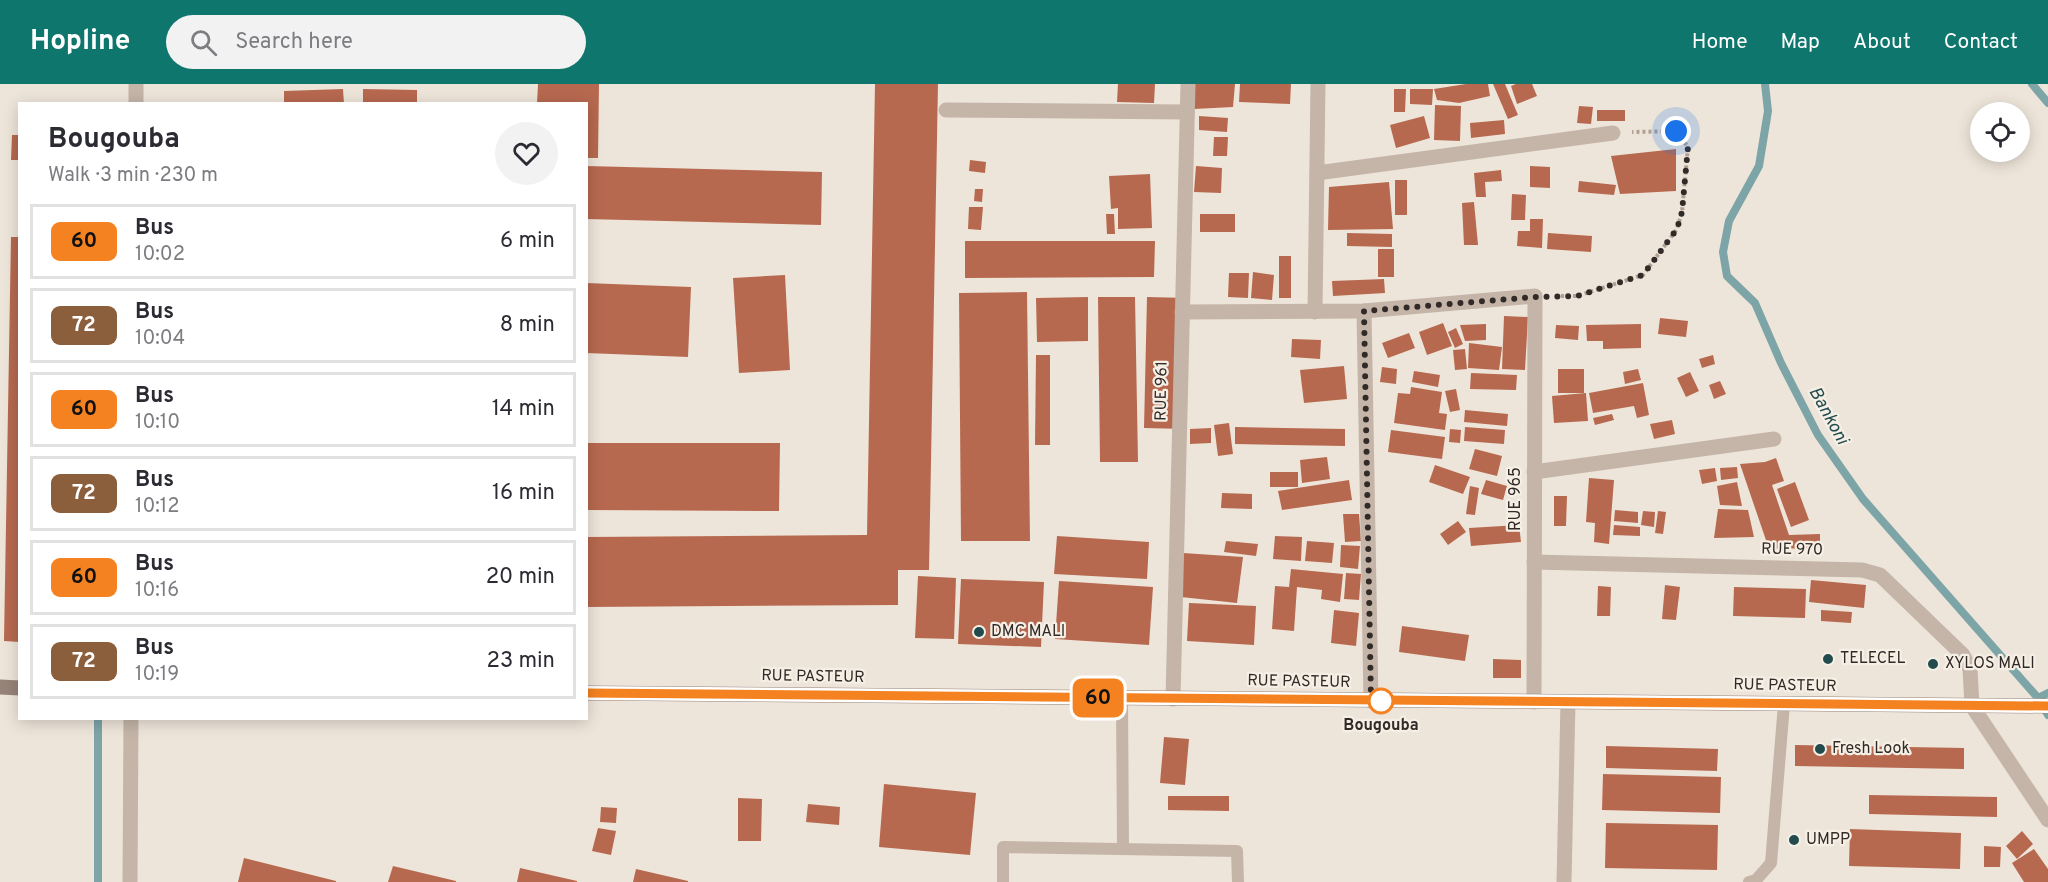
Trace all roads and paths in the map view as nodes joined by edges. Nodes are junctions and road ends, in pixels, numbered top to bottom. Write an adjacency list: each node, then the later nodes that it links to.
1 (136, 84): 4 (street)
2 (1188, 84): 6 (street, RUE 961)
3 (1318, 84): 8 (street)
4 (136, 102)
5 (946, 110): 6 (street)
6 (1187, 112): 11 (street, RUE 961)
7 (1613, 133): 8 (street); 9 (path)
8 (1317, 173): 12 (street)
9 (1535, 297): 10 (street); 14 (street, RUE 965)
10 (1364, 311): 12 (street); 21 (street)
11 (1182, 312): 12 (street); 20 (street, RUE 961)
12 (1315, 312)
13 (1774, 439): 14 (street)
14 (1534, 472): 15 (street, RUE 965)
15 (1534, 562): 22 (street, RUE 965); 25 (street, RUE 970)
16 (0, 687): 17 (main road)
17 (18, 687)
18 (588, 693): 19 (main road, RUE PASTEUR)
19 (1122, 698): 20 (main road, RUE PASTEUR); 29 (lane)
20 (1173, 699): 21 (main road, RUE PASTEUR)
21 (1371, 701): 22 (main road, RUE PASTEUR)
22 (1534, 702): 23 (main road, RUE PASTEUR)
23 (1568, 702): 24 (main road, RUE PASTEUR); 33 (street)
24 (1784, 704): 25 (main road, RUE PASTEUR); 34 (lane)
25 (1972, 706): 26 (main road, RUE PASTEUR); 28 (street)
26 (2048, 706)
27 (131, 720): 30 (street)
28 (2048, 820)
29 (1123, 849): 31 (lane); 32 (lane)
30 (130, 882)
31 (1003, 882)
32 (1238, 882)
33 (1564, 882)
34 (1749, 882)

